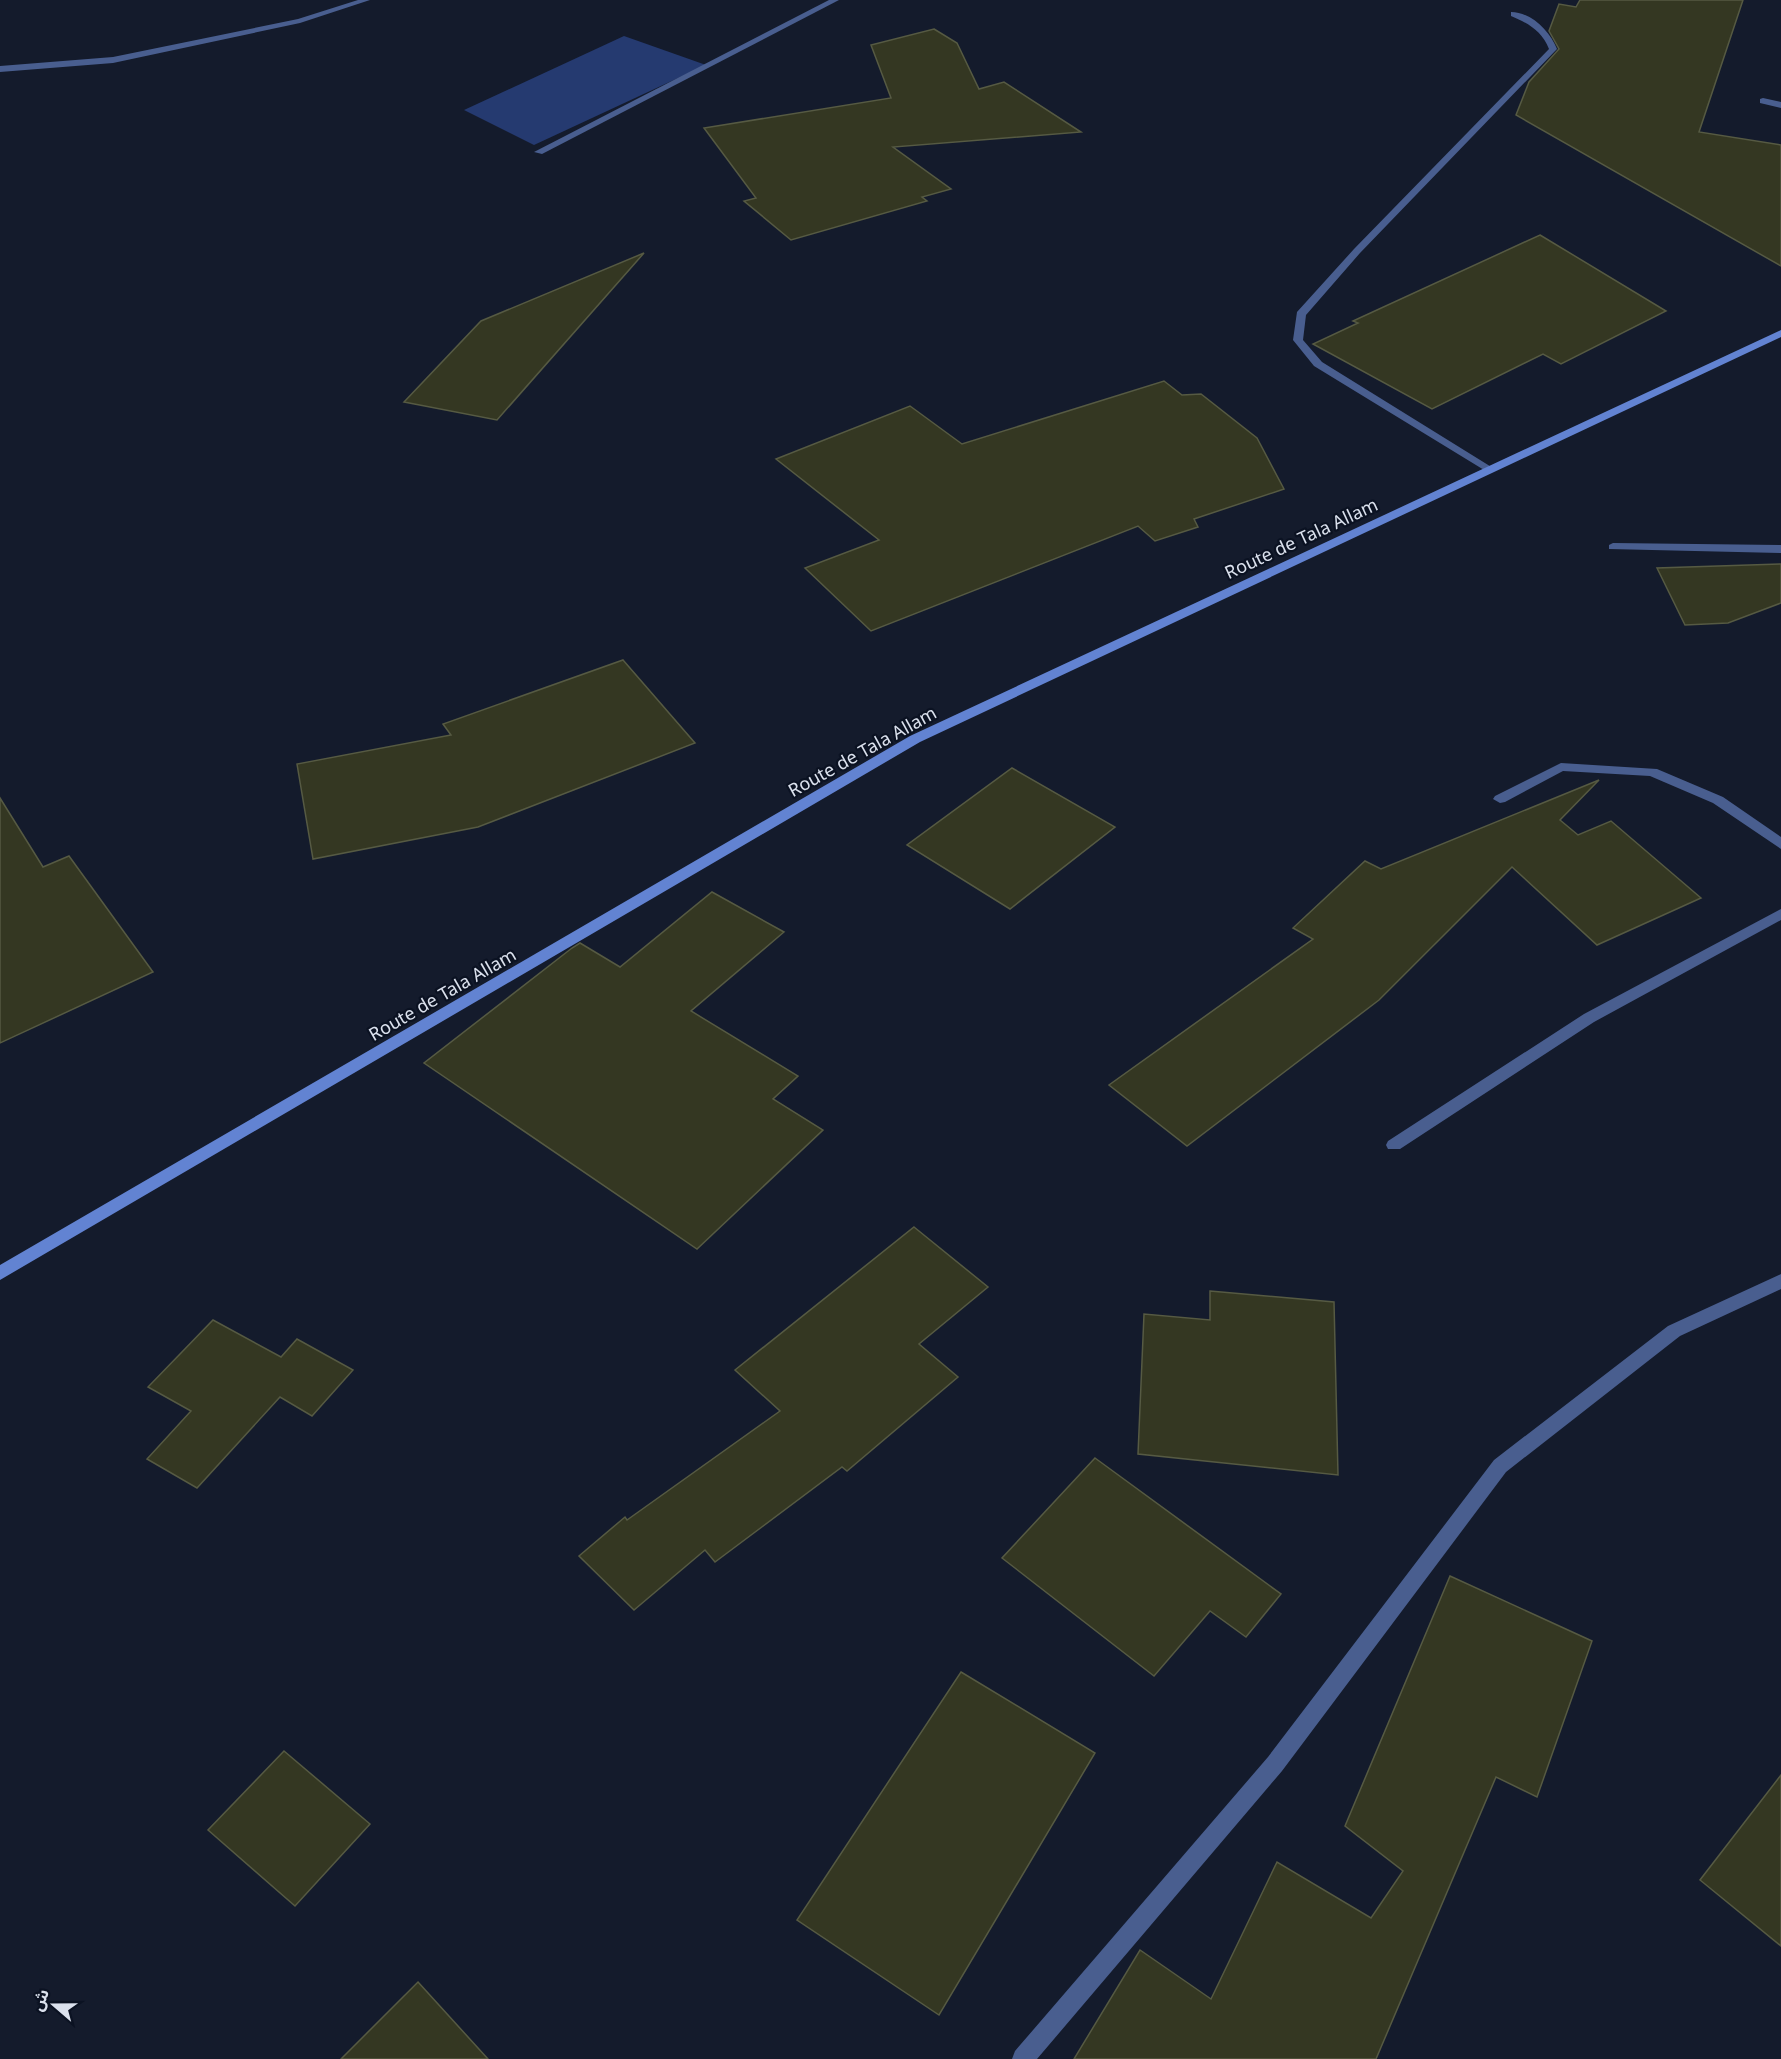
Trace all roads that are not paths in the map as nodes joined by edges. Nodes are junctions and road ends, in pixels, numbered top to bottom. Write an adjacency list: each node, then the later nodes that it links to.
1 (366, 0): 4 (street)
2 (835, 0): 7 (street)
3 (1514, 14): 9 (street)
4 (0, 69)
5 (1763, 100): 6 (street)
6 (1781, 105)
7 (539, 152)
8 (1781, 333): 9 (main road, Route de Tala Allam)
9 (1489, 470): 16 (main road, Route de Tala Allam)
10 (1613, 547): 11 (street)
11 (1781, 549)
12 (1500, 799): 13 (street)
13 (1781, 844)
14 (1781, 914): 15 (street)
15 (1394, 1145)
16 (0, 1273)
17 (1781, 1281): 18 (street)
18 (1023, 2059)

